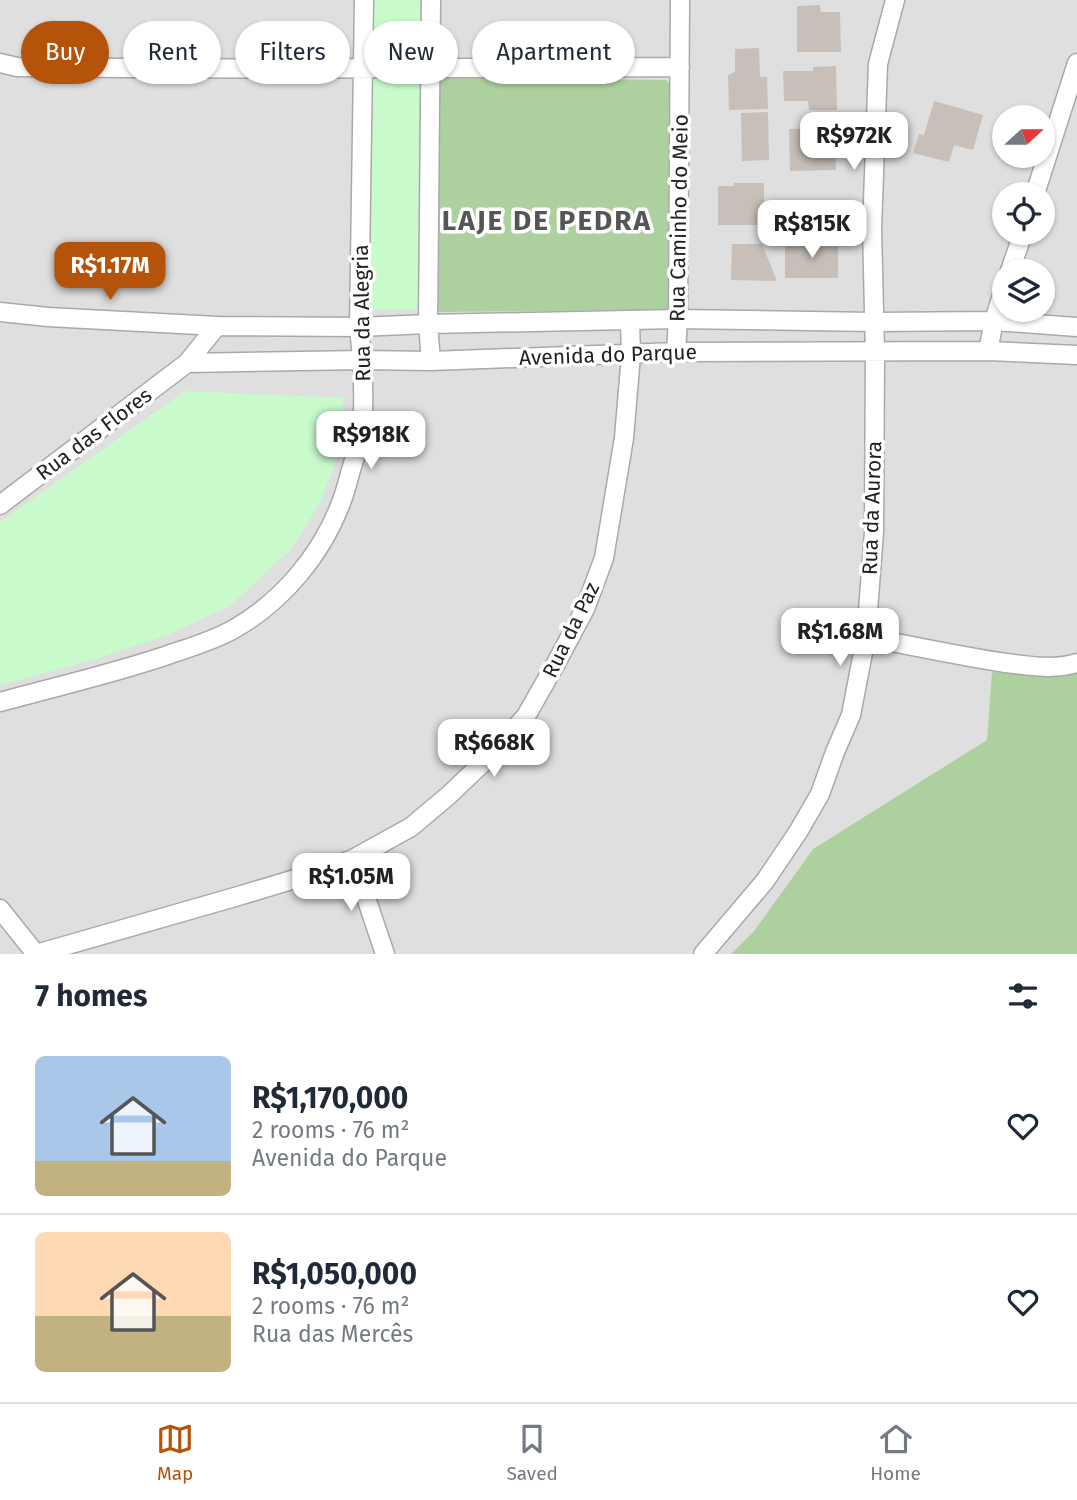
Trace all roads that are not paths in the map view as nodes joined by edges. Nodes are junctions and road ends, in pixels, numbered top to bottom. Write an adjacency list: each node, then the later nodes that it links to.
1 (364, 0): 5 (street, Rua da Alegria)
2 (431, 0): 6 (street)
3 (680, 0): 9 (street, Rua Caminho do Meio)
4 (895, 0): 18 (street, Rua da Aurora)
5 (364, 21)
6 (431, 21)
7 (0, 62): 11 (street)
8 (1077, 63): 13 (street)
9 (680, 67): 10 (street); 15 (street, Rua Caminho do Meio)
10 (458, 68)
11 (364, 69): 23 (street, Rua da Alegria)
12 (430, 84): 21 (street)
13 (1039, 182)
14 (0, 312): 22 (street, Avenida do Parque)
15 (678, 319): 16 (street, Avenida do Parque); 18 (street, Avenida do Parque); 26 (street, Rua Caminho do Meio)
16 (630, 321): 21 (street, Avenida do Parque); 28 (street, Rua da Paz)
17 (992, 321): 18 (street, Avenida do Parque)
18 (874, 322): 27 (street, Rua da Aurora)
19 (994, 322): 25 (street)
20 (1008, 322): 24 (street, Avenida do Parque)
21 (428, 324): 23 (street, Avenida do Parque); 31 (street)
22 (218, 326): 23 (street, Avenida do Parque); 32 (street)
23 (359, 327): 30 (street, Rua da Alegria)
24 (1077, 327)
25 (988, 351): 27 (street, Avenida do Parque); 29 (street, Avenida do Parque)
26 (676, 352): 27 (street, Avenida do Parque); 28 (street, Avenida do Parque)
27 (875, 352): 34 (street, Rua da Aurora)
28 (631, 355): 31 (street, Avenida do Parque); 37 (street, Rua da Paz)
29 (1077, 355)
30 (362, 360): 31 (street, Avenida do Parque); 32 (street, Avenida do Parque); 36 (street, Rua da Alegria)
31 (431, 361)
32 (187, 363): 33 (street, Rua das Flores)
33 (0, 505)
34 (866, 637): 35 (street); 41 (street, Rua da Aurora)
35 (1077, 663)
36 (0, 702)
37 (352, 859): 39 (street, Rua da Paz); 40 (street)
38 (0, 909): 39 (street)
39 (36, 954)
40 (385, 954)
41 (702, 954)

